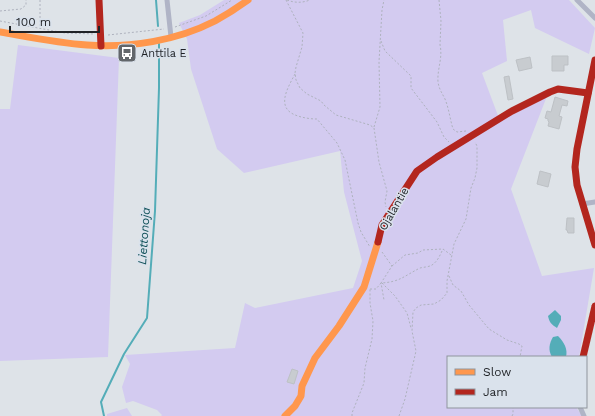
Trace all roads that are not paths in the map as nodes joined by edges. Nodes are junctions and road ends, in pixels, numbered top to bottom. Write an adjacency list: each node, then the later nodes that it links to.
1 (99, 0): 8 (street)
2 (167, 0): 7 (street)
3 (248, 0): 7 (street)
4 (578, 0): 5 (street)
5 (595, 18)
6 (0, 32): 8 (street)
7 (171, 37): 8 (street)
8 (101, 46)
9 (595, 60): 10 (street)
10 (588, 93): 12 (street); 16 (street, Ojalantie)
11 (595, 202): 12 (street)
12 (582, 204): 13 (street)
13 (595, 245)
14 (595, 306): 15 (street)
15 (583, 356)
16 (285, 416)

